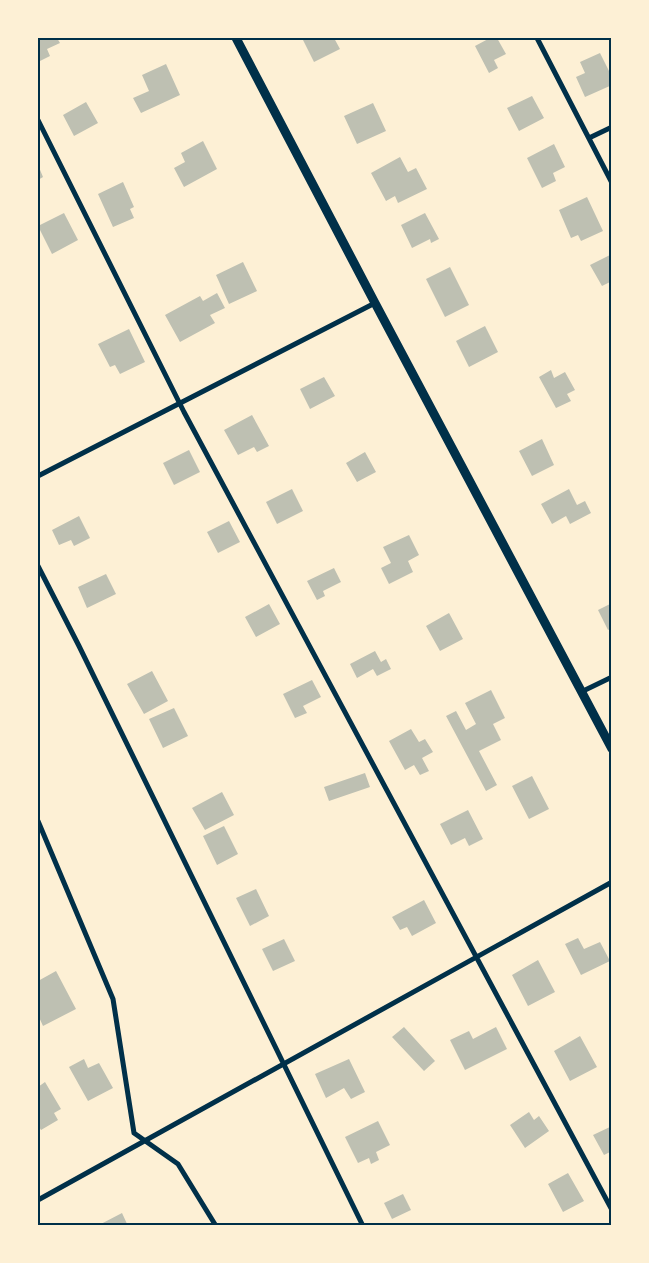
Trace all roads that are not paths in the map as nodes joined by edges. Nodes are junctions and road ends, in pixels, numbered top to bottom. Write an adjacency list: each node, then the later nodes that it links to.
1 (236, 38): 7 (street)
2 (537, 38): 5 (street)
3 (38, 120): 8 (street)
4 (612, 127): 5 (street)
5 (589, 138): 6 (street)
6 (612, 183)
7 (375, 303): 8 (street); 12 (street)
8 (180, 403): 9 (street); 16 (street)
9 (38, 476)
10 (38, 566): 17 (street)
11 (612, 677): 12 (street)
12 (581, 692): 13 (street)
13 (612, 749)
14 (38, 821): 18 (street)
15 (612, 882): 16 (street)
16 (477, 956): 17 (street); 20 (street)
17 (284, 1063): 18 (street); 22 (street)
18 (145, 1140): 19 (street); 21 (street)
19 (38, 1200)
20 (612, 1210)
21 (216, 1226)
22 (363, 1226)

